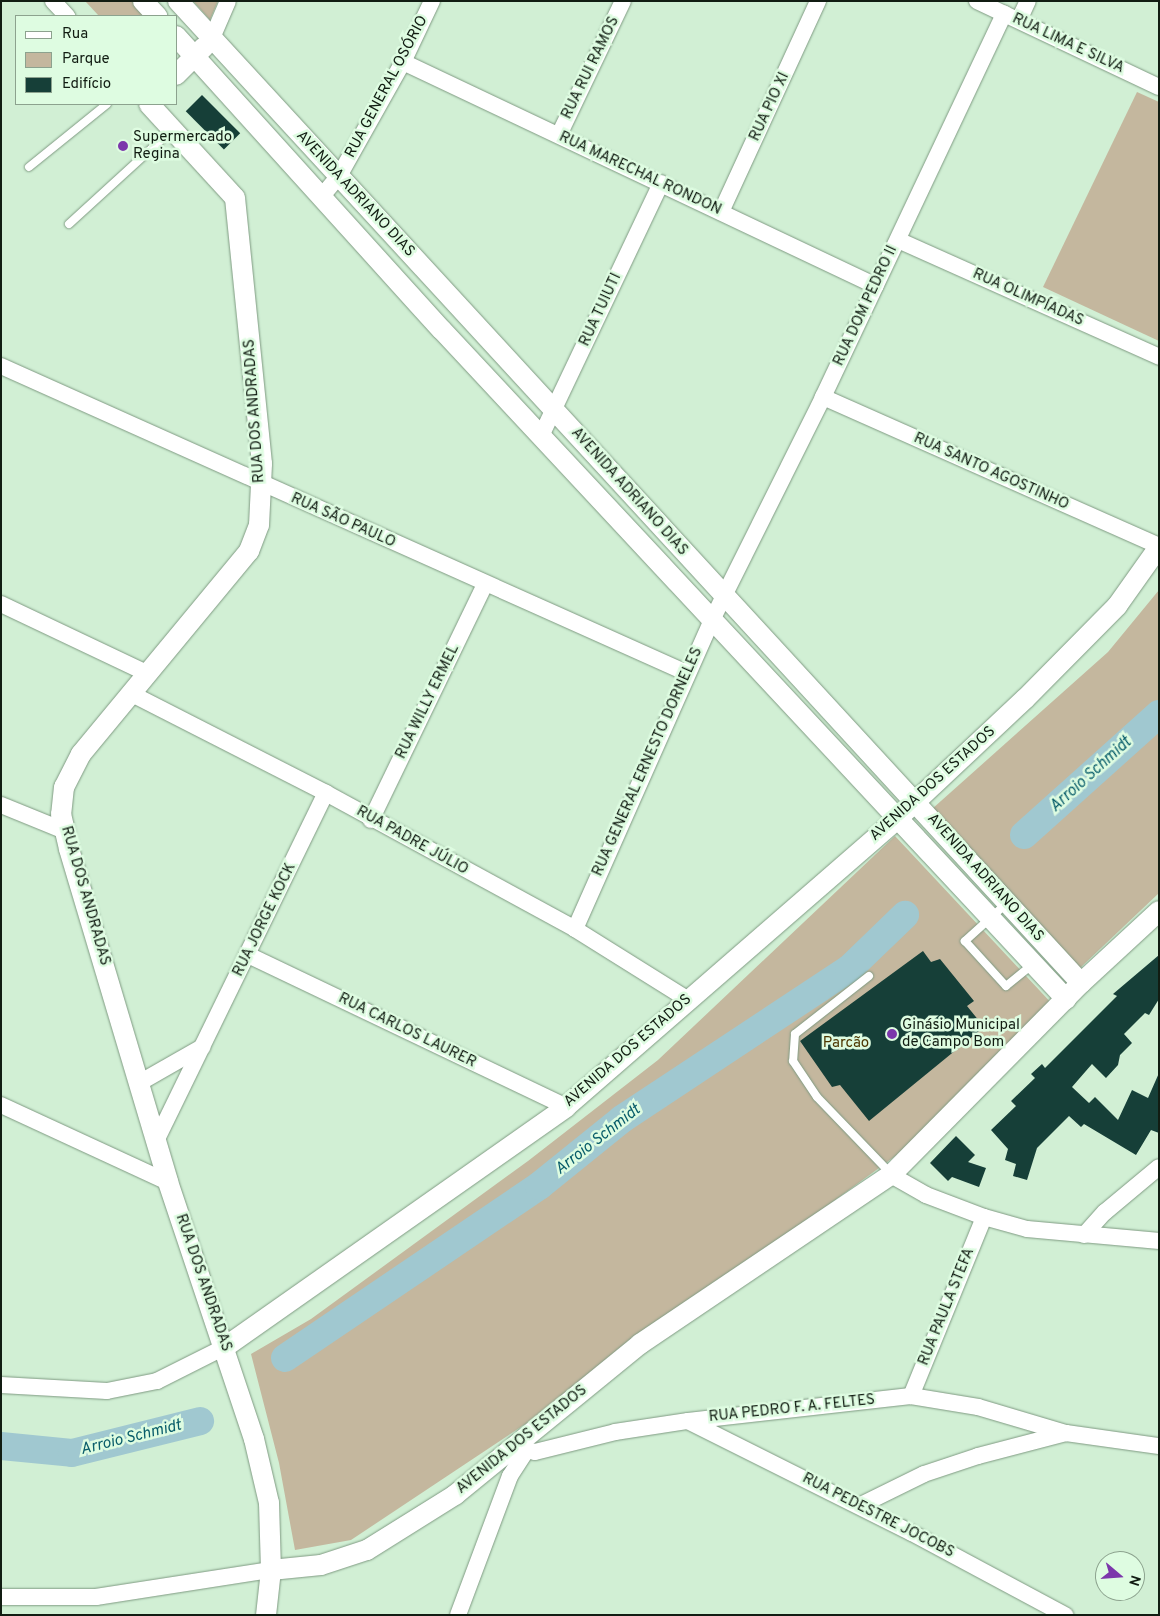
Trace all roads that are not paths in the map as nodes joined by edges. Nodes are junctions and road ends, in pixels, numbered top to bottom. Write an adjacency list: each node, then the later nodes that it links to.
1 (53, 1): 10 (street)
2 (144, 1): 11 (street)
3 (178, 1): 14 (street, AVENIDA ADRIANO DIAS)
4 (228, 1): 14 (street)
5 (432, 1): 16 (street, RUA GENERAL OSÓRIO)
6 (623, 1): 22 (street, RUA RUI RAMOS)
7 (818, 1): 27 (street, RUA PIO XI)
8 (976, 1): 12 (street, RUA LIMA E SILVA)
9 (1028, 1): 12 (street, RUA DOM PEDRO II)
10 (66, 15)
11 (157, 15)
12 (1011, 17): 18 (street, RUA LIMA E SILVA); 29 (street, RUA DOM PEDRO II)
13 (178, 38): 15 (street, AVENIDA ADRIANO DIAS)
14 (212, 38): 15 (street); 24 (street, AVENIDA ADRIANO DIAS)
15 (195, 57): 17 (street); 26 (street, AVENIDA ADRIANO DIAS)
16 (404, 62): 22 (street, RUA MARECHAL RONDON); 24 (street, RUA GENERAL OSÓRIO)
17 (178, 73)
18 (1159, 87)
19 (106, 105): 23 (lane)
20 (150, 105): 21 (street, RUA DOS ANDRADAS)
21 (173, 129): 28 (lane); 36 (street, RUA DOS ANDRADAS)
22 (559, 135): 25 (street, RUA MARECHAL RONDON)
23 (29, 167)
24 (339, 176): 26 (street, RUA GENERAL OSÓRIO); 34 (street, AVENIDA ADRIANO DIAS)
25 (661, 183): 27 (street, RUA MARECHAL RONDON); 34 (street, RUA TUIUTI)
26 (322, 196): 35 (street, AVENIDA ADRIANO DIAS)
27 (721, 212): 30 (street, RUA MARECHAL RONDON)
28 (69, 224)
29 (898, 240): 30 (street, RUA DOM PEDRO II); 31 (street, RUA OLIMPÍADAS)
30 (876, 286): 33 (street, RUA DOM PEDRO II)
31 (1159, 356)
32 (1, 366): 36 (street, RUA SÃO PAULO)
33 (823, 397): 37 (street, RUA SANTO AGOSTINHO); 39 (street, RUA DOM PEDRO II)
34 (554, 410): 35 (street, RUA TUIUTI); 39 (street, AVENIDA ADRIANO DIAS)
35 (541, 436): 41 (street, AVENIDA ADRIANO DIAS)
36 (261, 484): 38 (street, RUA SÃO PAULO); 42 (street, RUA DOS ANDRADAS)
37 (1159, 547): 46 (street, AVENIDA DOS ESTADOS)
38 (485, 584): 43 (street, RUA SÃO PAULO); 49 (street, RUA WILLY ERMEL)
39 (723, 596): 41 (street, RUA GENERAL ERNESTO DORNELES); 46 (street, AVENIDA ADRIANO DIAS)
40 (1, 604): 42 (street)
41 (712, 620): 43 (street, RUA GENERAL ERNESTO DORNELES); 48 (street, AVENIDA ADRIANO DIAS)
42 (146, 673): 44 (street, RUA DOS ANDRADAS)
43 (687, 673): 54 (street, RUA GENERAL ERNESTO DORNELES)
44 (130, 693): 45 (street, RUA PADRE JÚLIO); 50 (street, RUA DOS ANDRADAS)
45 (326, 794): 49 (street, RUA PADRE JÚLIO); 55 (street, RUA JORGE KOCK)
46 (916, 801): 48 (street, AVENIDA DOS ESTADOS); 51 (street, AVENIDA ADRIANO DIAS)
47 (1, 805): 50 (street)
48 (897, 819): 53 (street, AVENIDA ADRIANO DIAS); 59 (street, AVENIDA DOS ESTADOS)
49 (371, 820): 54 (street, RUA PADRE JÚLIO)
50 (65, 830): 62 (street, RUA DOS ANDRADAS)
51 (1008, 903): 53 (lane); 58 (street, AVENIDA ADRIANO DIAS)
52 (1159, 911): 58 (street, AVENIDA DOS ESTADOS)
53 (990, 918): 56 (street, AVENIDA ADRIANO DIAS); 56 (lane)
54 (574, 929): 59 (street, RUA PADRE JÚLIO)
55 (248, 955): 61 (street, RUA JORGE KOCK); 64 (street, RUA CARLOS LAURER)
56 (1033, 964): 60 (street, AVENIDA ADRIANO DIAS)
57 (869, 976): 67 (lane)
58 (1081, 983): 60 (street, AVENIDA DOS ESTADOS)
59 (687, 999): 64 (street, AVENIDA DOS ESTADOS)
60 (1066, 999): 67 (street, AVENIDA DOS ESTADOS)
61 (202, 1047): 62 (street); 65 (street, RUA JORGE KOCK)
62 (139, 1083): 65 (street, RUA DOS ANDRADAS)
63 (1, 1105): 68 (street)
64 (566, 1107): 72 (street, AVENIDA DOS ESTADOS)
65 (157, 1139): 68 (street, RUA DOS ANDRADAS)
66 (1159, 1167): 70 (street)
67 (891, 1175): 69 (street); 77 (street, AVENIDA DOS ESTADOS)
68 (168, 1182): 72 (street, RUA DOS ANDRADAS)
69 (984, 1217): 70 (street); 74 (street, RUA PAULA STEFA)
70 (1084, 1235): 71 (street)
71 (1159, 1241)
72 (225, 1346): 73 (street, AVENIDA DOS ESTADOS); 80 (street, RUA DOS ANDRADAS)
73 (1, 1385)
74 (911, 1396): 75 (street, RUA PEDRO F. A. FELTES); 76 (street, RUA PEDRO F. A. FELTES)
75 (688, 1421): 77 (street, RUA PEDRO F. A. FELTES); 79 (street, RUA PEDESTRE JOCOBS)
76 (1066, 1433): 78 (street); 79 (street)
77 (524, 1446): 80 (street, AVENIDA DOS ESTADOS); 83 (street)
78 (1159, 1446)
79 (858, 1506): 84 (street, RUA PEDESTRE JOCOBS)
80 (270, 1570): 81 (street, AVENIDA DOS ESTADOS); 82 (street, RUA DOS ANDRADAS)
81 (1, 1598)
82 (266, 1615)
83 (458, 1615)
84 (1065, 1615)

